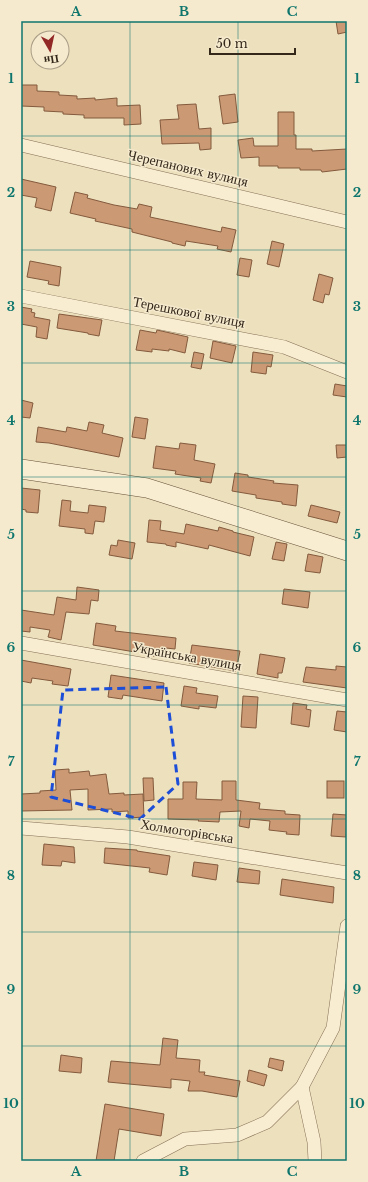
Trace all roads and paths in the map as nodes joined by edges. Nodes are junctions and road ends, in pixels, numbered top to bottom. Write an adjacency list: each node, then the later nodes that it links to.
1 (21, 145): 2 (street, Черепанових вулиця)
2 (347, 222)
3 (21, 296): 4 (street, Терешкової вулиця)
4 (347, 372)
5 (21, 469): 6 (street)
6 (347, 550)
7 (21, 643): 8 (street, Українська вулиця)
8 (347, 700)
9 (21, 828): 10 (street, Холмогорівська)
10 (347, 873)
11 (347, 926): 12 (street)
12 (302, 1087): 13 (street); 14 (street)
13 (143, 1161)
14 (315, 1161)

